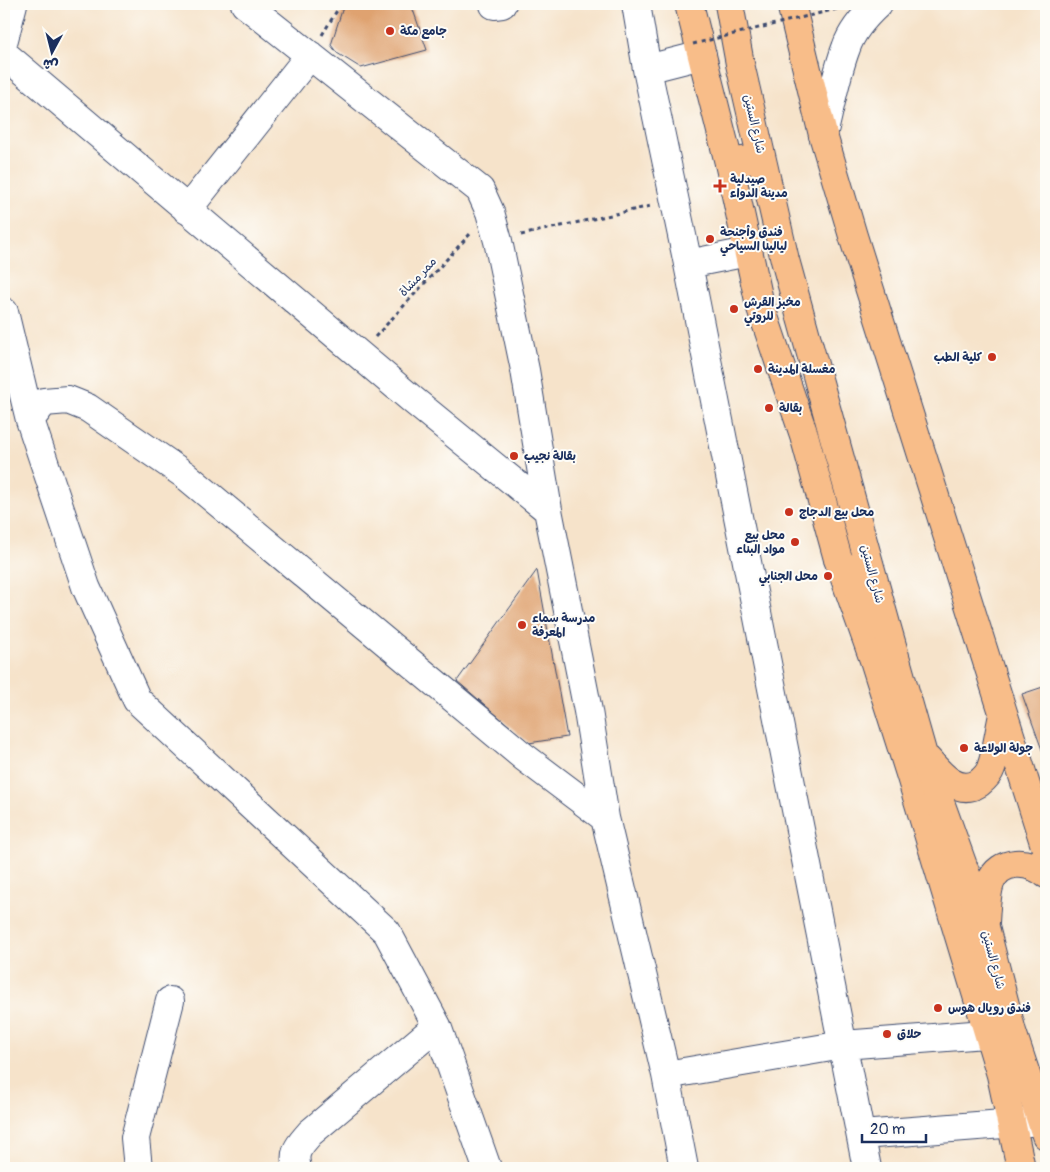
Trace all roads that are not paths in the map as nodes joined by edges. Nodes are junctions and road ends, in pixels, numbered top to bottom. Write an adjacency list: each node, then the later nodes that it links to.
1 (13, 4): 8 (street)
2 (245, 4): 11 (street)
3 (636, 4): 12 (street)
4 (689, 4): 9 (main road)
5 (729, 4): 14 (main road, شارع الستين)
6 (791, 4): 13 (main road)
7 (878, 4): 13 (street)
8 (4, 39)
9 (697, 50): 12 (street); 15 (main road)
10 (4, 54): 16 (street)
11 (310, 55): 16 (street); 21 (street)
12 (647, 69): 18 (street)
13 (823, 135): 24 (main road)
14 (761, 158): 15 (main road); 23 (main road, شارع الستين)
15 (729, 163): 17 (main road)
16 (187, 210): 21 (street)
17 (748, 252): 18 (street); 22 (main road)
18 (688, 264): 33 (street)
19 (4, 312): 20 (street)
20 (30, 420): 26 (street); 31 (street)
21 (548, 510): 26 (street)
22 (838, 559): 23 (main road); 32 (main road)
23 (887, 628): 25 (main road, شارع الستين)
24 (1003, 715): 25 (main road); 27 (main road)
25 (924, 755): 29 (main road, شارع الستين)
26 (605, 818): 34 (street)
27 (1046, 849)
28 (1046, 874): 29 (main road)
29 (985, 927): 32 (main road, شارع الستين)
30 (170, 1001): 38 (street)
31 (437, 1026): 39 (street); 40 (street)
32 (1000, 1032): 33 (street); 35 (main road); 36 (main road, شارع الستين)
33 (843, 1045): 34 (street); 37 (street)
34 (666, 1074): 41 (street)
35 (1011, 1124): 36 (street); 37 (street); 43 (main road)
36 (1044, 1128)
37 (861, 1135): 42 (street)
38 (138, 1168)
39 (296, 1168)
40 (487, 1168)
41 (684, 1168)
42 (867, 1168)
43 (1021, 1168)

